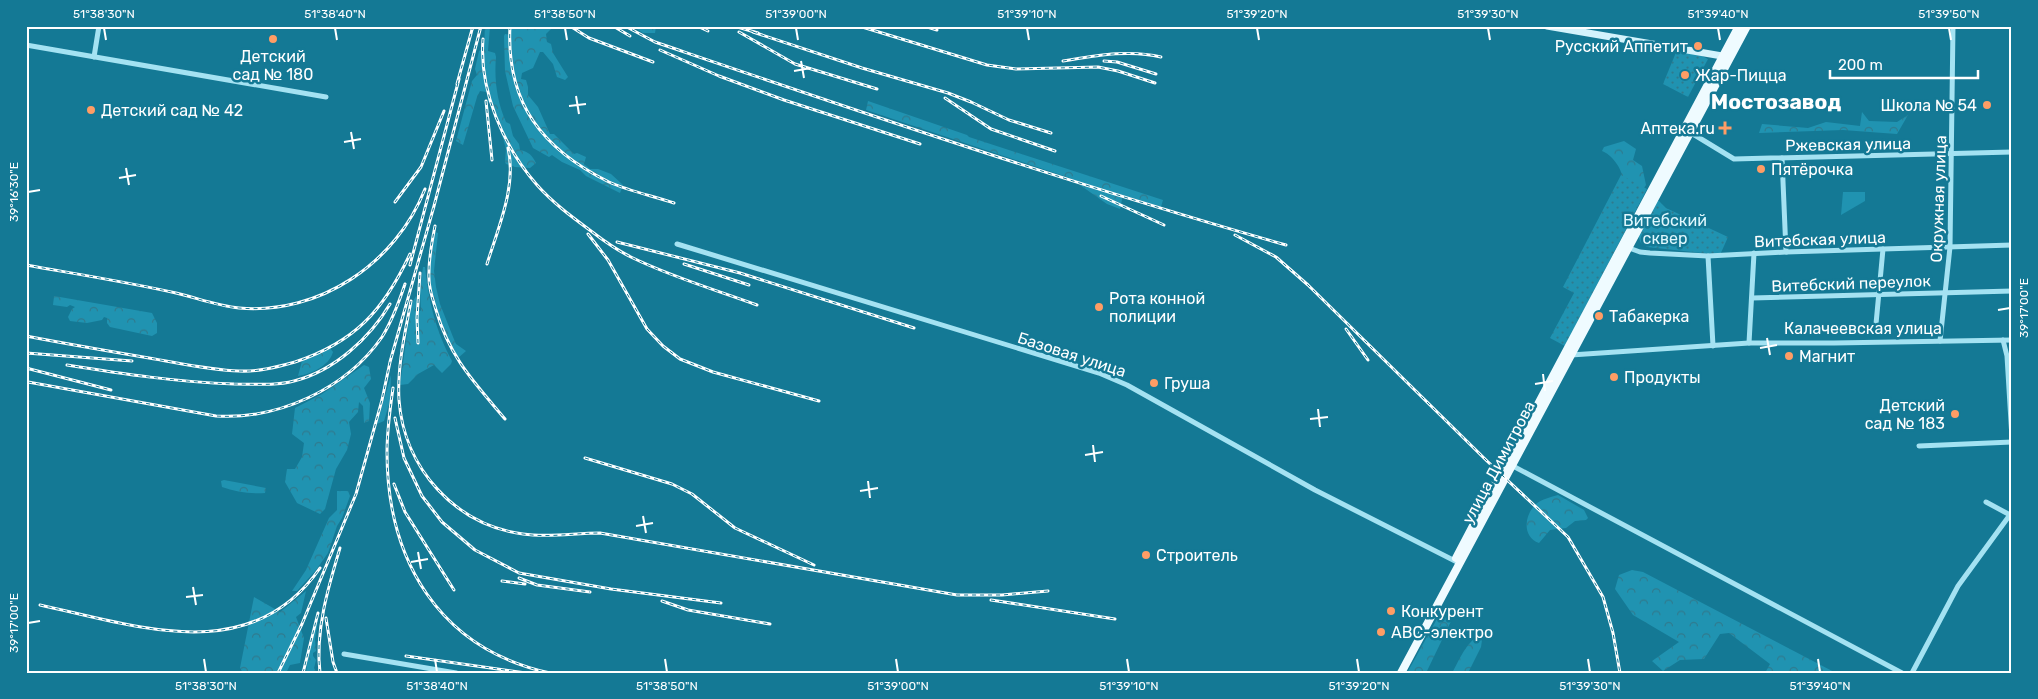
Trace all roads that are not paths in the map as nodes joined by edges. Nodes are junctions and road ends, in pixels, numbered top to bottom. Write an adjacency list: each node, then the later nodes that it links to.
1 (99, 26): 9 (street)
2 (1547, 26): 6 (main road)
3 (1739, 26): 8 (main road, улица Димитрова)
4 (1747, 26): 8 (main road, улица Димитрова)
5 (1953, 26): 13 (street, Окружная улица)
6 (1573, 29): 8 (main road)
7 (26, 45): 9 (street)
8 (1727, 56): 11 (main road, улица Димитрова)
9 (94, 57): 10 (street)
10 (326, 97)
11 (1688, 131): 14 (street, Ржевская улица); 18 (main road, улица Димитрова); 33 (main road, улица Димитрова)
12 (2012, 152): 13 (street, Ржевская улица)
13 (1953, 155): 14 (street, Ржевская улица); 17 (street, Окружная улица)
14 (1782, 158): 20 (street)
15 (677, 244): 39 (street, Базовая улица)
16 (2012, 245): 17 (street, Витебская улица)
17 (1950, 247): 19 (street, Витебская улица); 24 (street, Окружная улица)
18 (1629, 248): 22 (street, Витебская улица); 33 (main road, улица Димитрова)
19 (1883, 249): 20 (street, Витебская улица); 25 (street)
20 (1786, 252): 21 (street, Витебская улица)
21 (1754, 254): 22 (street, Витебская улица); 26 (street)
22 (1708, 256): 32 (street)
23 (2012, 291): 24 (street, Витебский переулок)
24 (1946, 293): 25 (street, Витебский переулок); 30 (street, Окружная улица)
25 (1879, 294): 26 (street, Витебский переулок); 27 (street)
26 (1752, 298): 31 (street)
27 (1876, 324)
28 (2003, 340): 29 (street, Калачеевская улица); 30 (street, Калачеевская улица); 34 (street)
29 (2012, 340)
30 (1940, 341): 31 (street, Калачеевская улица)
31 (1749, 343): 32 (street, Калачеевская улица)
32 (1713, 346): 33 (street, Калачеевская улица)
33 (1567, 354): 36 (main road, улица Димитрова); 39 (main road, улица Димитрова)
34 (2012, 440): 35 (street)
35 (1919, 446)
36 (1511, 465): 39 (main road, улица Димитрова); 44 (street)
37 (1986, 502): 38 (street)
38 (2011, 514): 45 (street)
39 (1457, 562): 42 (main road, улица Димитрова); 43 (main road, улица Димитрова)
40 (344, 654): 41 (street)
41 (456, 673)
42 (1395, 673)
43 (1401, 673)
44 (1902, 673)
45 (1912, 673)

